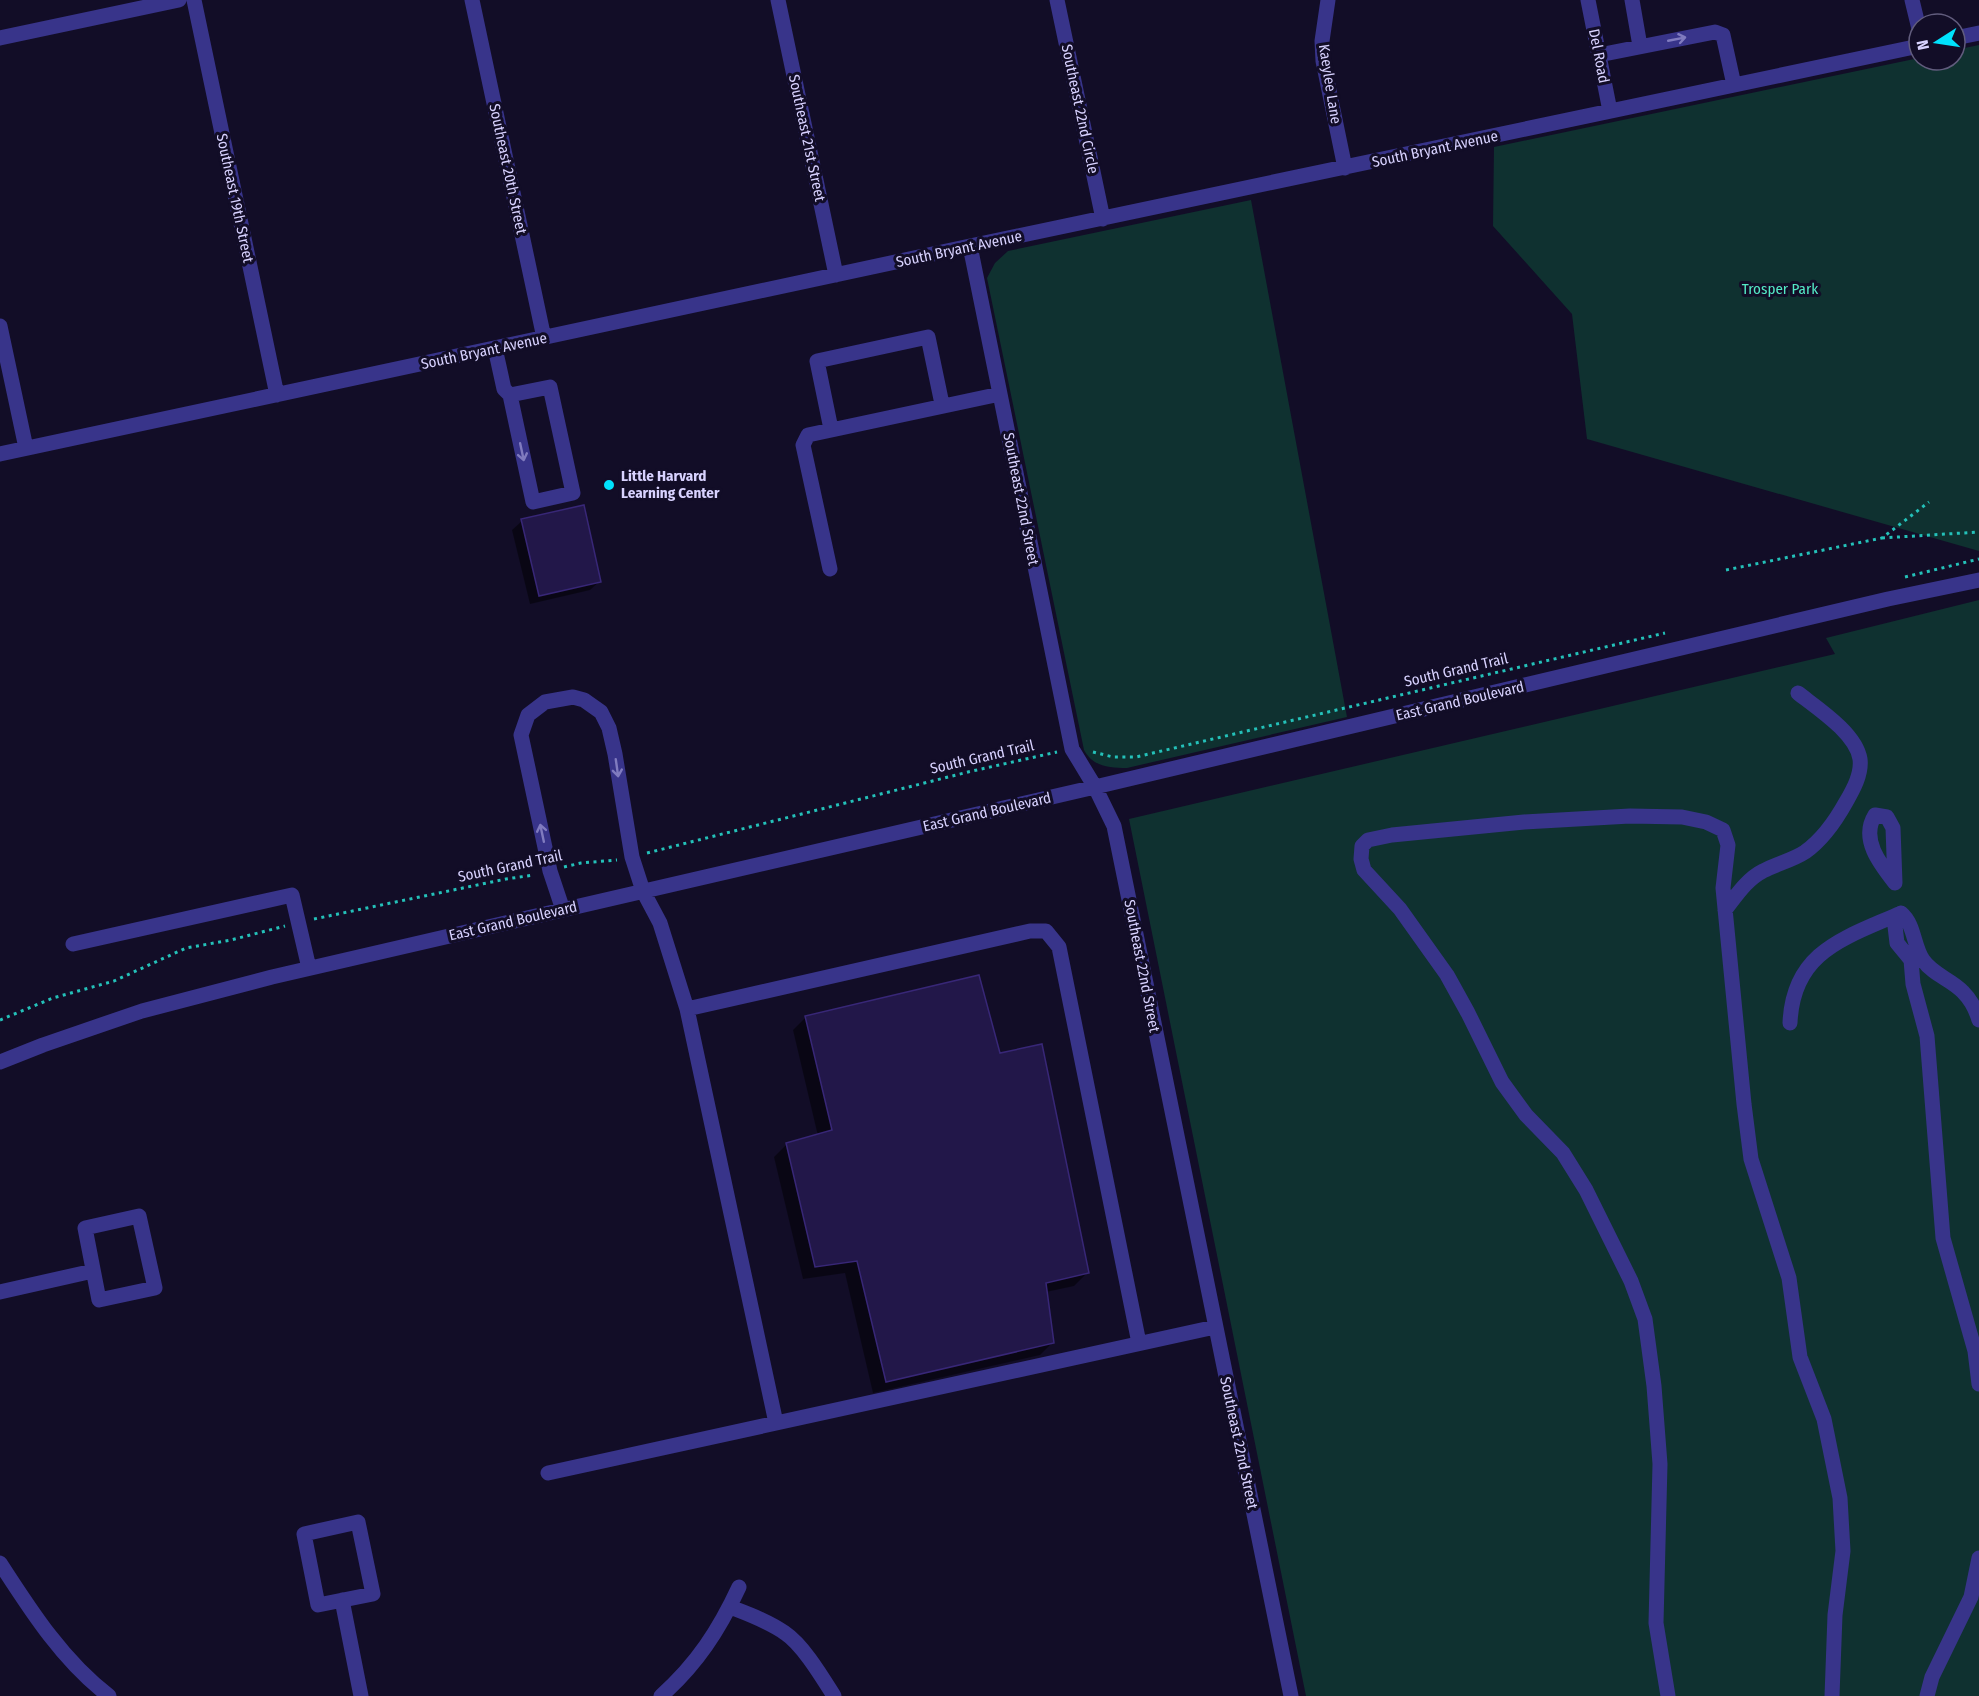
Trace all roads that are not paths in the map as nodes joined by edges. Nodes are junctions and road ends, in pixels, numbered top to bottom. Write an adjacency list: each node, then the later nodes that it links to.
1 (179, 0): 9 (street)
2 (194, 0): 24 (street, Southeast 19th Street)
3 (472, 0): 20 (street, Southeast 20th Street)
4 (778, 0): 18 (street, Southeast 21st Street)
5 (1057, 0): 16 (street, Southeast 22nd Circle)
6 (1328, 0): 15 (street, Kaeylee Lane)
7 (1588, 0): 12 (street, Del Road)
8 (1632, 0): 10 (street)
9 (0, 38)
10 (1640, 46): 12 (street); 13 (street, one-way to 13)
11 (1907, 49): 13 (street, South Bryant Avenue)
12 (1599, 55): 14 (street, Del Road)
13 (1734, 85): 14 (street, South Bryant Avenue)
14 (1610, 111): 15 (street, South Bryant Avenue)
15 (1345, 168): 16 (street, South Bryant Avenue)
16 (1102, 219): 17 (street, South Bryant Avenue)
17 (970, 246): 18 (street, South Bryant Avenue); 23 (street, Southeast 22nd Street)
18 (836, 275): 20 (street, South Bryant Avenue)
19 (0, 326): 27 (street)
20 (544, 338): 21 (street, South Bryant Avenue)
21 (495, 348): 22 (street); 24 (street, South Bryant Avenue)
22 (510, 394): 22 (street, one-way to 22)
23 (1000, 394): 25 (street); 32 (street, Southeast 22nd Street)
24 (277, 395): 27 (street, South Bryant Avenue)
25 (942, 404): 26 (street); 26 (street)
26 (831, 429): 29 (street)
27 (26, 448): 28 (street, South Bryant Avenue)
28 (0, 454)
29 (830, 569)
30 (1979, 580): 32 (street, East Grand Boulevard)
31 (1798, 693): 35 (street)
32 (1095, 787): 33 (street, East Grand Boulevard); 45 (street, Southeast 22nd Street)
33 (643, 891): 34 (street, East Grand Boulevard); 34 (street, one-way to 33); 39 (street)
34 (563, 910): 38 (street, East Grand Boulevard)
35 (1725, 910): 60 (street); 61 (street)
36 (1902, 913): 40 (street); 41 (street); 47 (street)
37 (73, 944): 38 (street)
38 (309, 968): 42 (street, East Grand Boulevard)
39 (687, 1009): 46 (street); 48 (street)
40 (1979, 1020)
41 (1790, 1023)
42 (0, 1062)
43 (93, 1271): 43 (street); 44 (street)
44 (0, 1292)
45 (1215, 1326): 46 (street); 59 (street, Southeast 22nd Street)
46 (1139, 1344): 48 (street)
47 (1979, 1384)
48 (776, 1423): 49 (street)
49 (548, 1473)
50 (1979, 1558): 62 (street)
51 (0, 1563): 55 (street)
52 (739, 1587): 54 (street)
53 (342, 1600): 53 (street); 56 (street)
54 (730, 1607): 57 (street); 58 (street)
55 (101, 1694)
56 (361, 1696)
57 (661, 1696)
58 (834, 1696)
59 (1291, 1696)
60 (1668, 1696)
61 (1832, 1696)
62 (1927, 1696)

